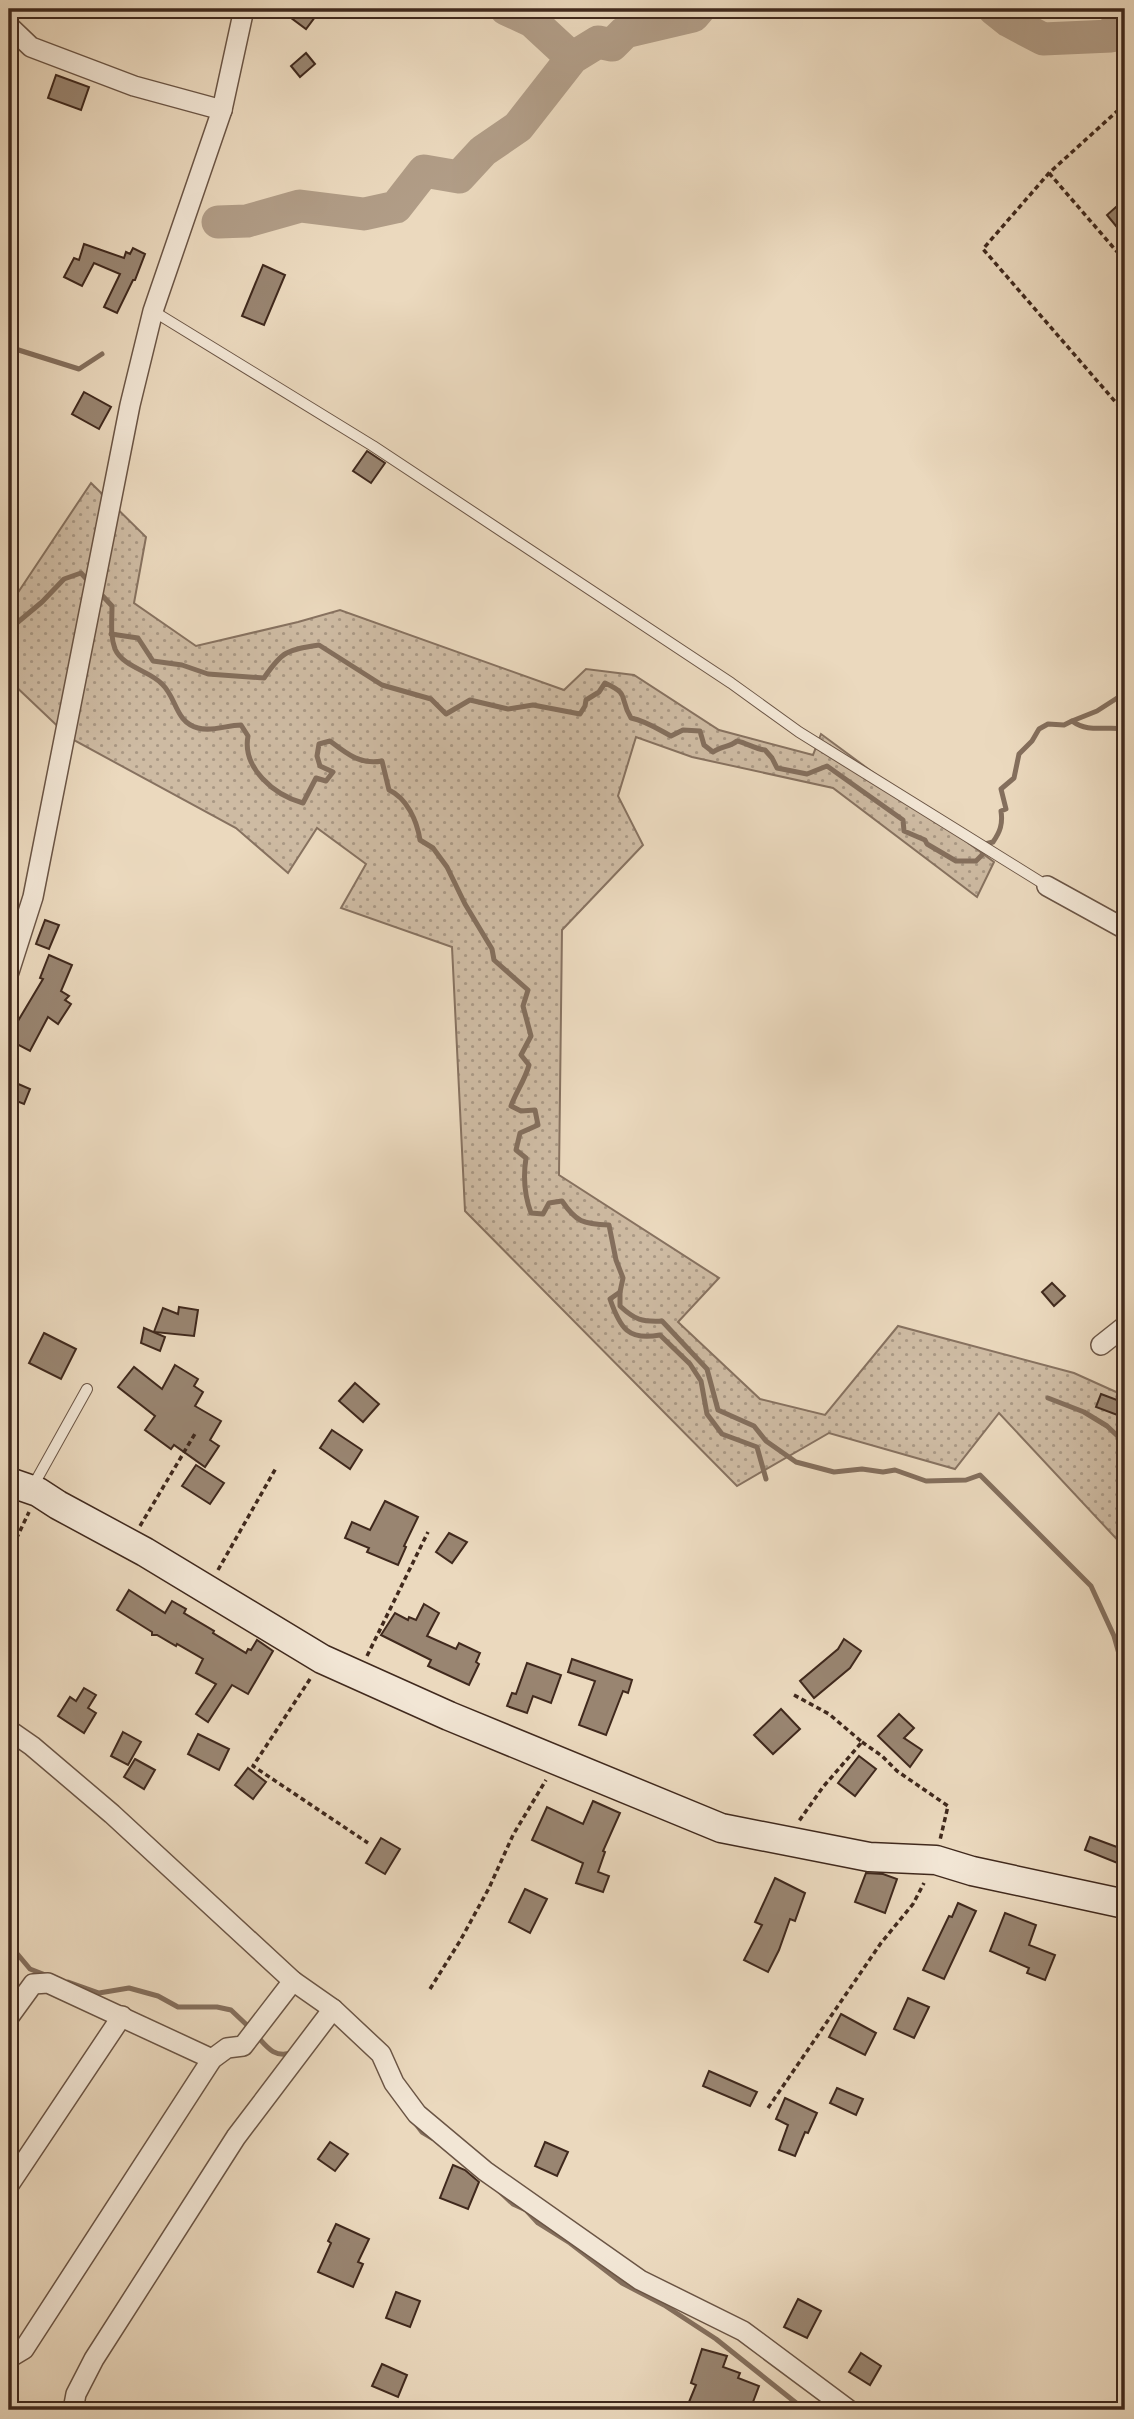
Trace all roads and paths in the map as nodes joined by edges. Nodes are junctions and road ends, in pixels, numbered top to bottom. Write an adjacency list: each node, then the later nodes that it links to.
1 (244, 9): 4 (street)
2 (9, 26): 4 (street)
3 (1125, 104): 5 (path)
4 (222, 110): 7 (street)
5 (1049, 173): 6 (path); 8 (path)
6 (1125, 261)
7 (153, 311): 9 (lane); 11 (street)
8 (1125, 413)
9 (1047, 886): 10 (street)
10 (1125, 929)
11 (9, 972)
12 (1125, 1326): 13 (street)
13 (1101, 1345)
14 (87, 1389): 17 (lane)
15 (196, 1432): 19 (path)
16 (276, 1468): 21 (path)
17 (26, 1488): 19 (street); 20 (path)
18 (428, 1532): 23 (path)
19 (129, 1544): 21 (street)
20 (9, 1554)
21 (207, 1590): 22 (street)
22 (322, 1659): 23 (street); 29 (path)
23 (358, 1675): 27 (street)
24 (794, 1695): 26 (path)
25 (9, 1730): 32 (street)
26 (862, 1742): 28 (path); 30 (path)
27 (558, 1761): 28 (street); 33 (path)
28 (793, 1842): 30 (street)
29 (368, 1843)
30 (936, 1860): 31 (street); 38 (path)
31 (1125, 1904)
32 (293, 1981): 34 (street); 37 (street)
33 (430, 1989)
34 (333, 2009): 41 (street); 42 (street)
35 (122, 2016): 36 (street); 37 (street); 39 (street)
36 (9, 2017)
37 (212, 2059): 40 (street)
38 (768, 2108)
39 (9, 2185)
40 (9, 2358)
41 (73, 2410)
42 (849, 2410)

